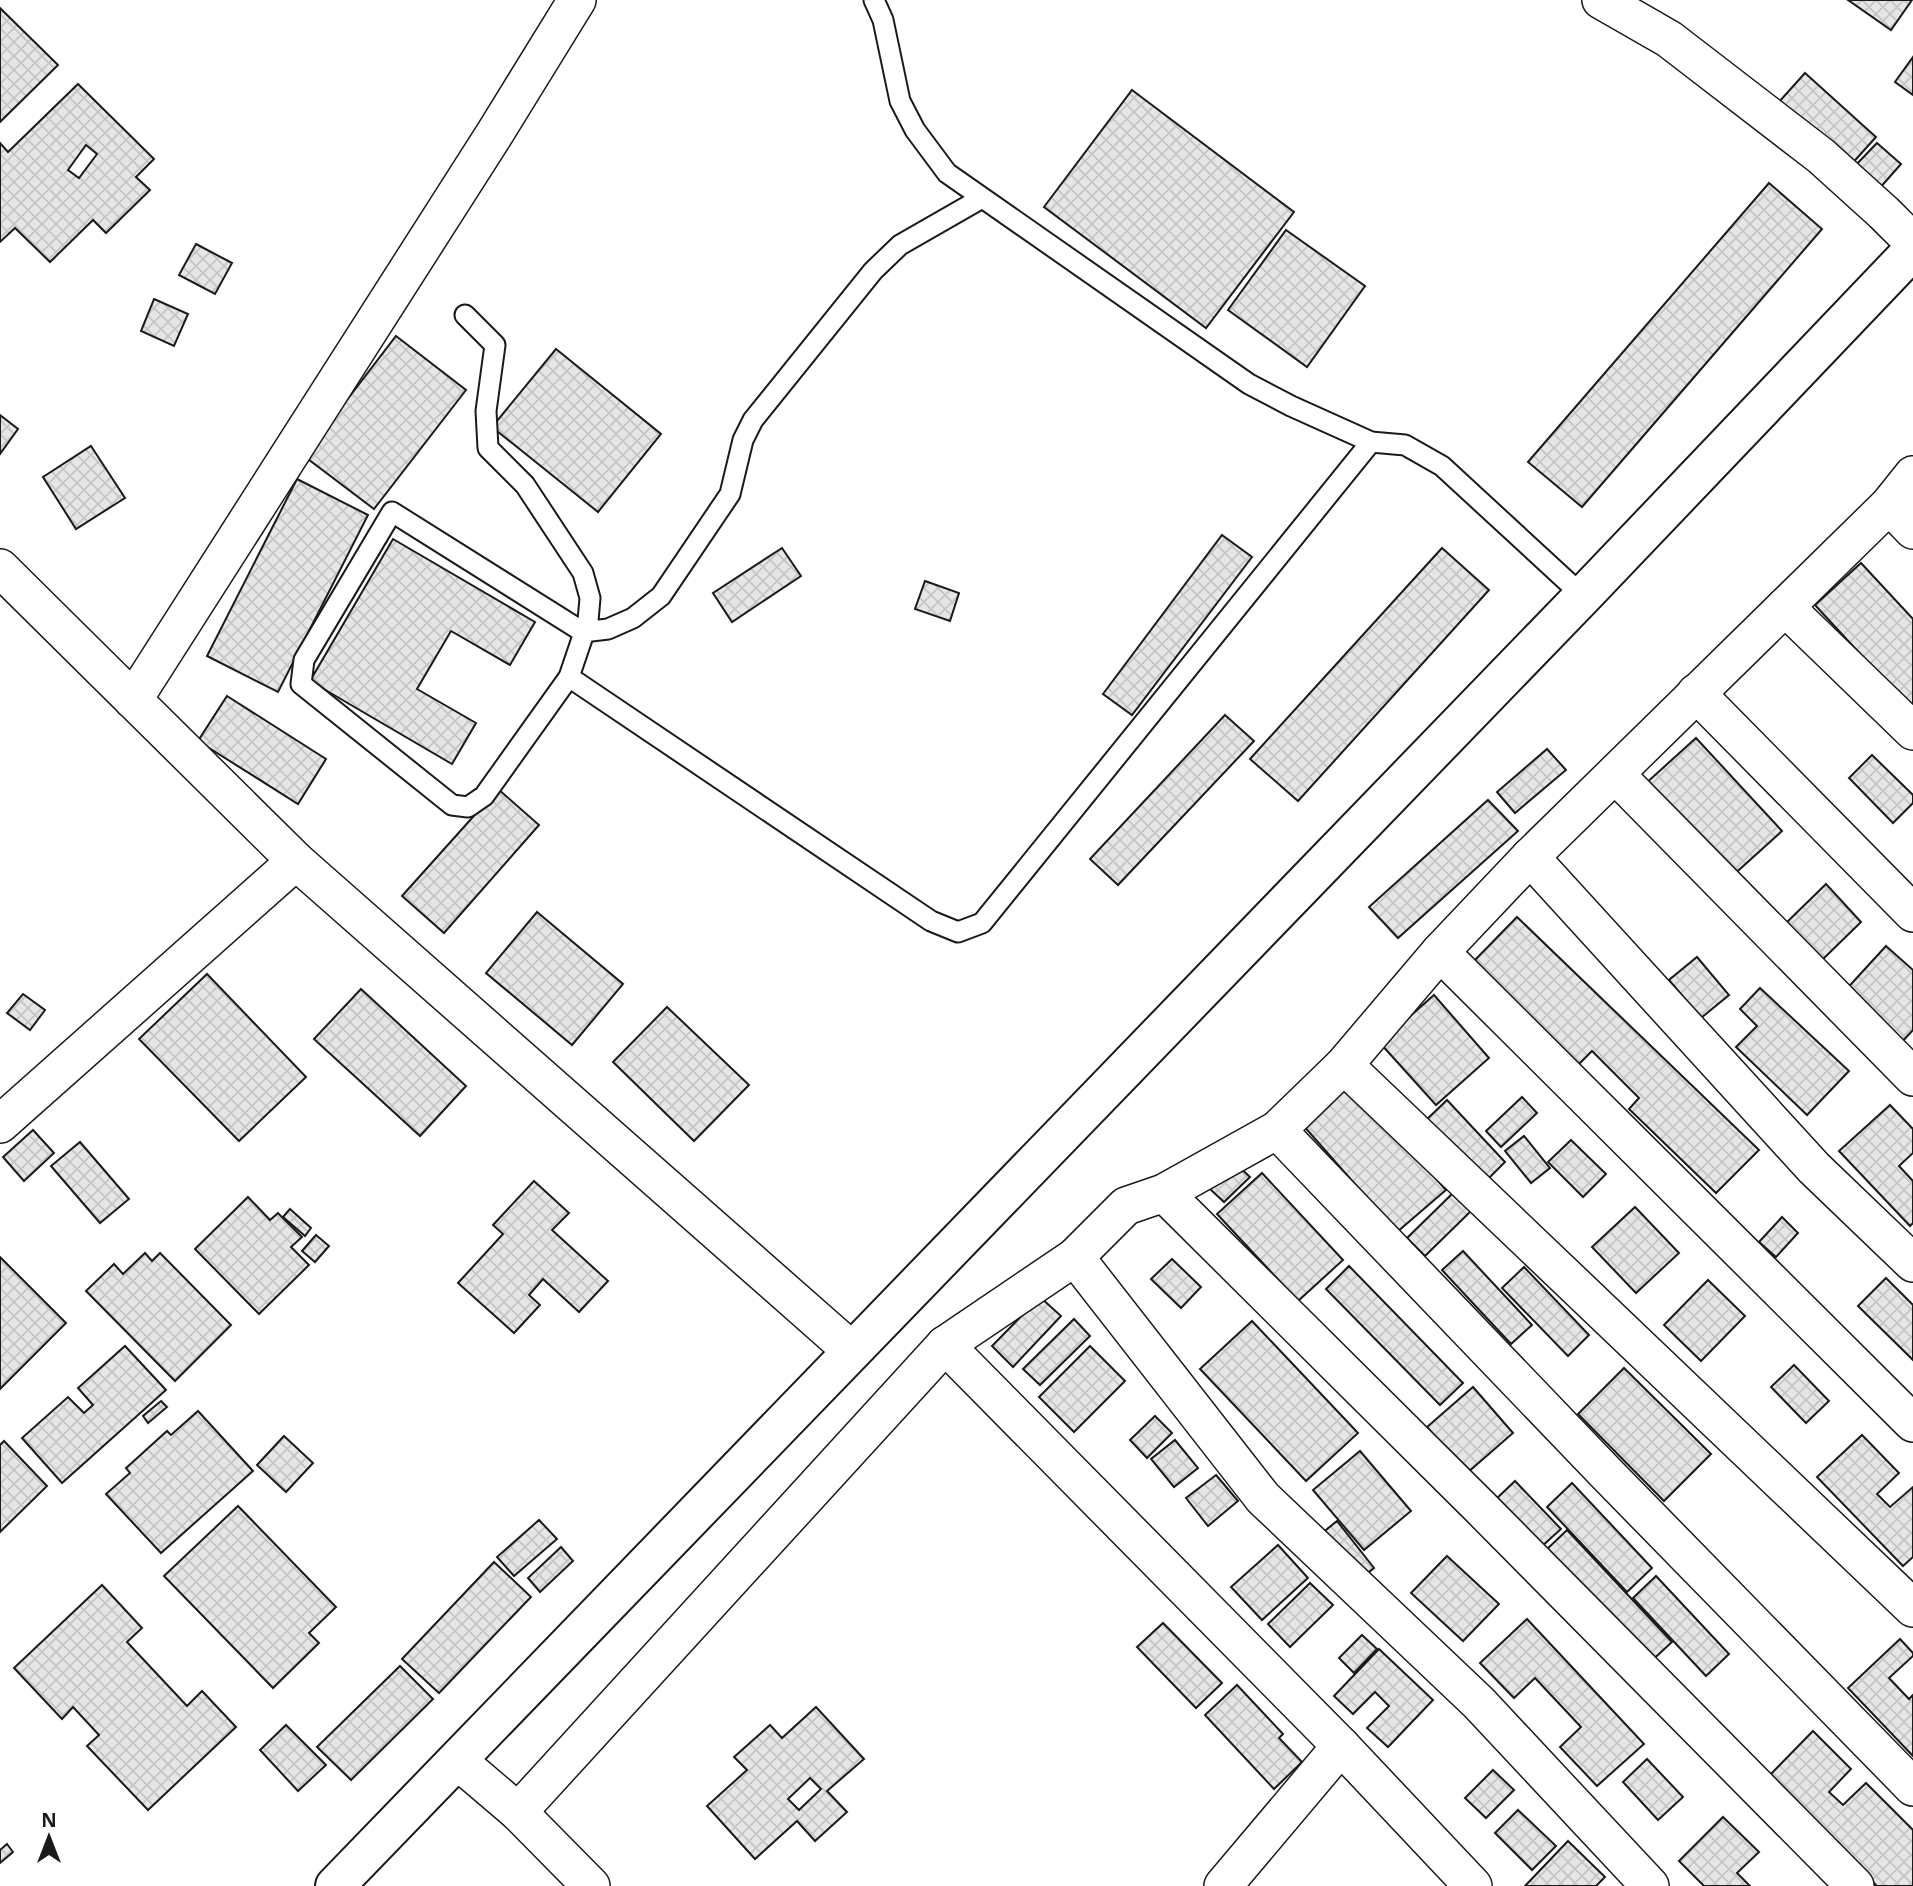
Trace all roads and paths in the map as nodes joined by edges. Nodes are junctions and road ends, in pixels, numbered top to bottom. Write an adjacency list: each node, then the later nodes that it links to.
1 (577, 0): 17 (street)
2 (874, 0): 4 (lane)
3 (1601, 0): 5 (street)
4 (982, 198): 8 (lane); 14 (lane)
5 (1913, 242)
6 (1913, 250): 12 (main road)
7 (465, 314): 14 (lane)
8 (1371, 442): 12 (lane); 15 (lane)
9 (1913, 475): 10 (street)
10 (1901, 518): 13 (street)
11 (0, 568): 17 (street)
12 (1583, 596): 32 (main road)
13 (1785, 607): 16 (street); 18 (street)
14 (583, 632): 15 (lane); 15 (lane)
15 (569, 677)
16 (1696, 693): 19 (street); 22 (street)
17 (133, 700): 21 (street)
18 (1913, 731)
19 (1615, 774): 20 (street); 25 (street)
20 (1530, 857): 23 (street); 30 (street)
21 (296, 861): 26 (street); 32 (street)
22 (1913, 913)
23 (1440, 952): 24 (street); 33 (street)
24 (1344, 1065): 27 (street); 34 (street)
25 (1913, 1077)
26 (0, 1124)
27 (1277, 1130): 28 (street); 37 (street)
28 (1164, 1193): 29 (street); 44 (street)
29 (1075, 1257): 31 (street); 43 (street)
30 (1913, 1263)
31 (945, 1345): 35 (street); 38 (street)
32 (852, 1351): 36 (main road)
33 (1913, 1423)
34 (1913, 1608)
35 (1341, 1746): 41 (street); 42 (street)
36 (457, 1760): 38 (street); 39 (main road)
37 (1913, 1787)
38 (519, 1812): 40 (street)
39 (335, 1886)
40 (592, 1886)
41 (1223, 1886)
42 (1473, 1886)
43 (1650, 1886)
44 (1855, 1886)

